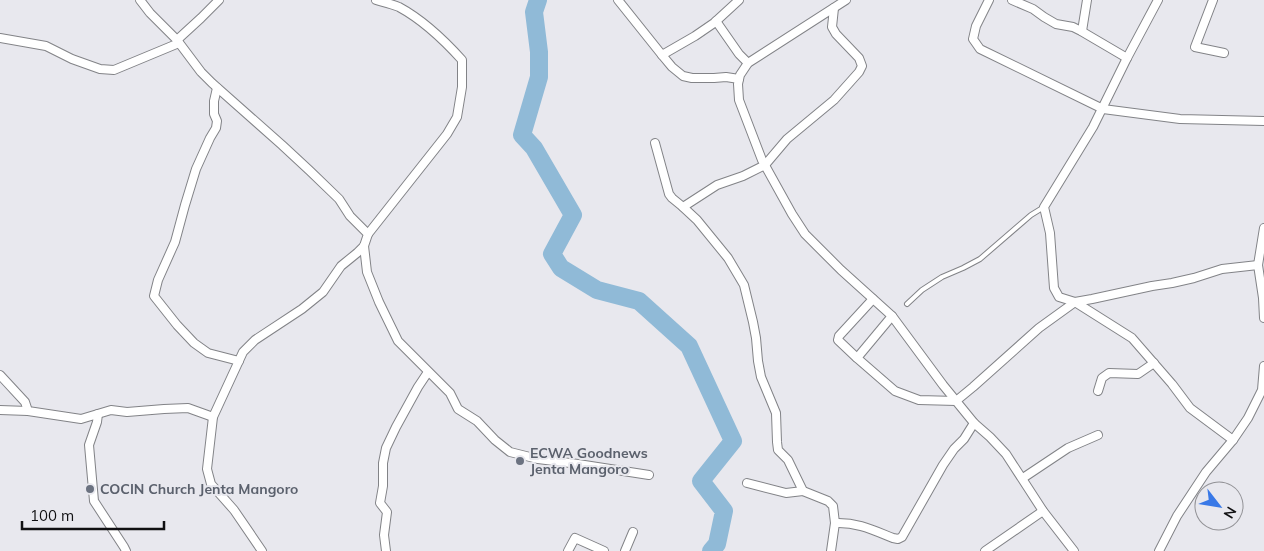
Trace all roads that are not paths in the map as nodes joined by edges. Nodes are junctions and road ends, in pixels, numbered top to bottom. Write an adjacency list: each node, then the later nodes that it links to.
1 (140, 0): 16 (street)
2 (219, 0): 16 (street)
3 (376, 0): 30 (street)
4 (618, 0): 18 (street)
5 (738, 0): 13 (street)
6 (846, 0): 12 (street)
7 (989, 0): 23 (street)
8 (1012, 0): 14 (street)
9 (1087, 0): 14 (street)
10 (1158, 0): 19 (street)
11 (1213, 0): 17 (street)
12 (834, 8): 20 (street); 26 (street)
13 (716, 21): 18 (street); 20 (street)
14 (1082, 31): 19 (street)
15 (0, 38): 16 (street)
16 (178, 41): 22 (street)
17 (1224, 53)
18 (662, 55): 21 (street)
19 (1127, 58): 23 (street)
20 (748, 62): 21 (street)
21 (739, 79): 26 (street)
22 (217, 88): 30 (street); 39 (street)
23 (1103, 109): 24 (street); 27 (street)
24 (1264, 121)
25 (655, 143): 28 (street)
26 (765, 165): 28 (street); 33 (street)
27 (1044, 206): 34 (street); 35 (lane)
28 (683, 207): 57 (street)
29 (1264, 228): 32 (street)
30 (368, 234): 31 (street)
31 (364, 246): 39 (street); 42 (street)
32 (1258, 265): 34 (street); 37 (street)
33 (873, 299): 36 (street); 38 (street)
34 (1075, 302): 40 (street); 46 (street)
35 (907, 304)
36 (892, 316): 38 (street); 46 (street)
37 (1264, 318)
38 (856, 358): 46 (street)
39 (239, 361): 50 (street)
40 (1154, 363): 45 (street); 53 (street)
41 (1264, 366): 44 (street)
42 (428, 372): 54 (street); 63 (street)
43 (0, 375): 48 (street)
44 (1263, 390): 53 (street)
45 (1098, 391)
46 (956, 401): 51 (street)
47 (0, 410): 48 (street)
48 (28, 410): 49 (street)
49 (98, 414): 50 (street); 61 (street)
50 (213, 417): 62 (street)
51 (974, 423): 55 (street); 59 (street)
52 (1098, 435): 55 (street)
53 (1233, 440): 70 (street)
54 (649, 475)
55 (1023, 478): 58 (street)
56 (747, 483): 57 (street)
57 (803, 491): 59 (street)
58 (1043, 511): 68 (street); 69 (street)
59 (835, 523): 67 (street)
60 (633, 532): 66 (street)
61 (126, 551)
62 (262, 551)
63 (386, 551)
64 (568, 551): 65 (street)
65 (604, 551)
66 (625, 551)
67 (831, 551)
68 (985, 551)
69 (1074, 551)
70 (1159, 551)

